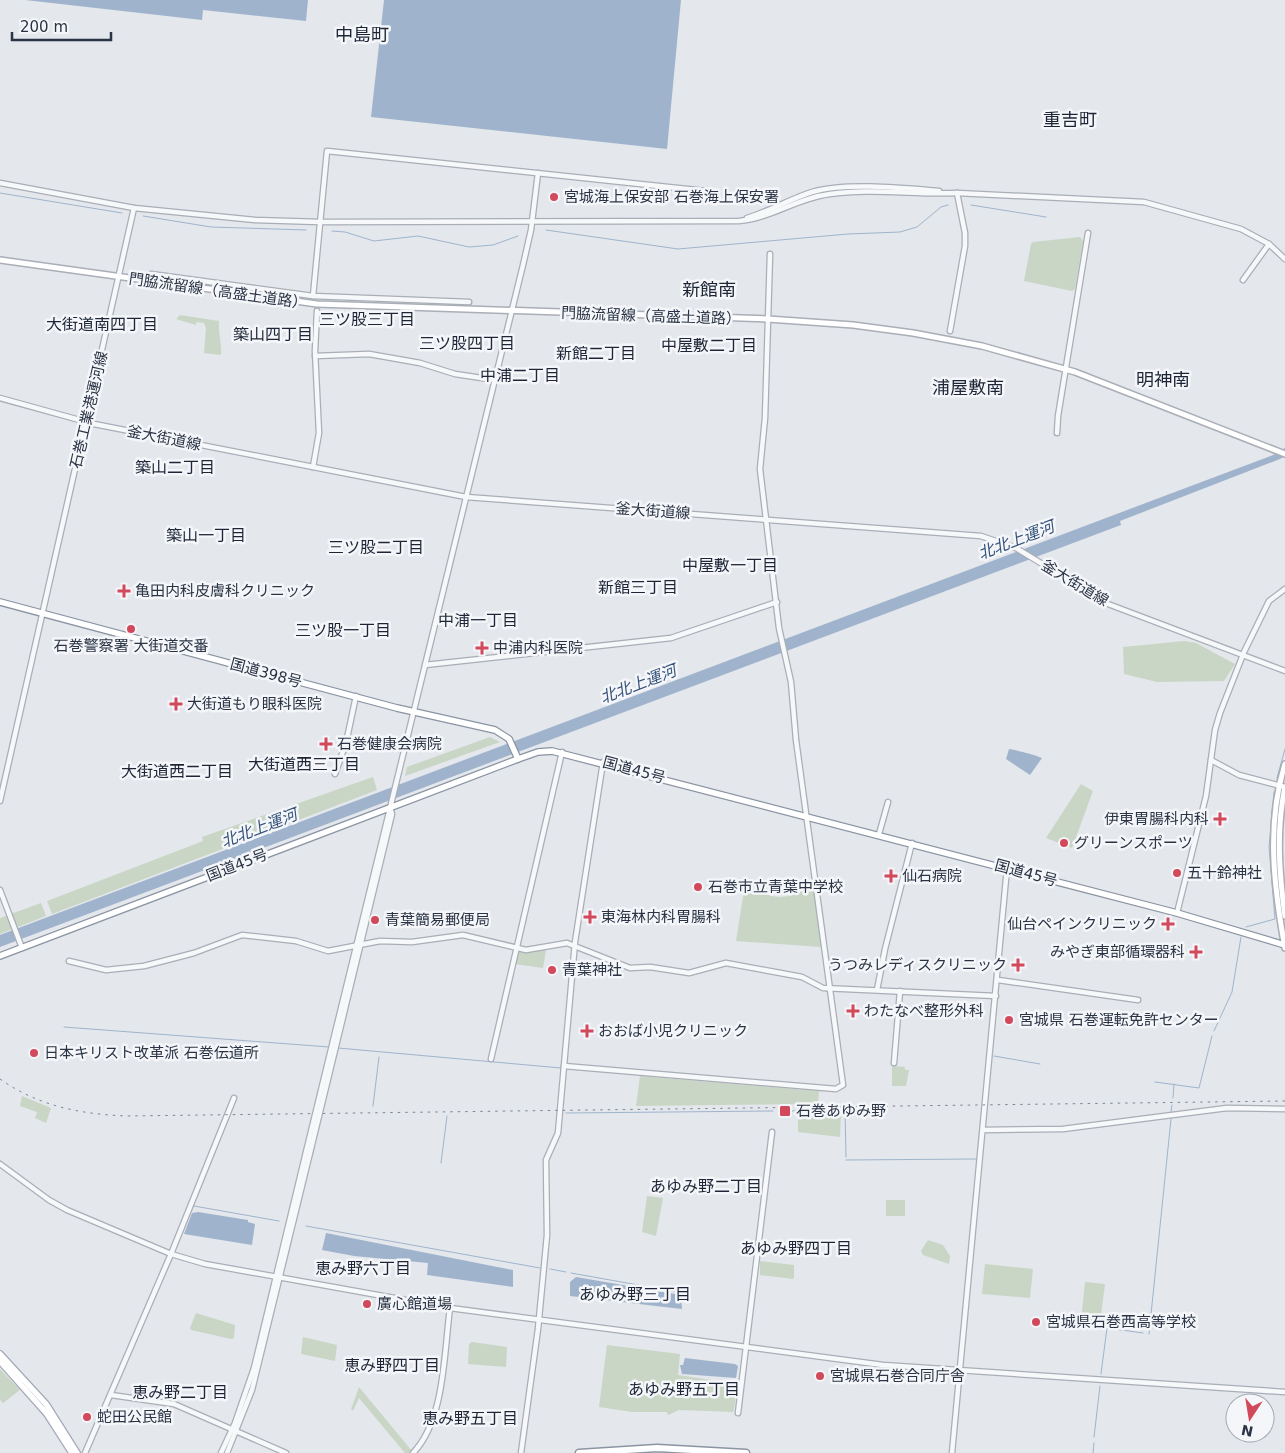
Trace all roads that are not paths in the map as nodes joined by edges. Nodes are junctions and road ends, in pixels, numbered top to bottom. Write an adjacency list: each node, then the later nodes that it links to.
1 (538, 173): 3 (street); 6 (street); 7 (street)
2 (0, 183): 5 (street)
3 (706, 191)
4 (957, 193): 6 (street); 9 (street); 21 (street)
5 (134, 208): 7 (street); 14 (street, 石巻工業港運河線)
6 (533, 221): 7 (street); 19 (street)
7 (320, 222): 16 (street)
8 (1088, 233): 23 (street)
9 (1269, 244): 11 (street); 15 (street)
10 (770, 254): 20 (street)
11 (1285, 259)
12 (0, 260): 14 (main road, 門脇流留線（高盛土道路）)
13 (151, 274): 16 (street)
14 (119, 277): 19 (main road, 門脇流留線（高盛土道路）); 26 (street, 石巻工業港運河線)
15 (1243, 280)
16 (313, 296): 17 (street)
17 (469, 302)
18 (318, 311): 22 (street)
19 (511, 312): 20 (main road, 門脇流留線（高盛土道路）); 24 (street)
20 (768, 319): 23 (main road, 門脇流留線（高盛土道路）); 31 (street)
21 (950, 331)
22 (315, 356): 24 (street); 29 (street)
23 (1066, 370): 27 (street); 28 (main road, 門脇流留線（高盛土道路）)
24 (495, 380): 30 (street)
25 (0, 398): 26 (street, 釜大街道線)
26 (86, 422): 29 (street, 釜大街道線); 35 (street, 石巻工業港運河線)
27 (1057, 433)
28 (1285, 454)
29 (313, 467): 30 (street, 釜大街道線)
30 (466, 497): 31 (street, 釜大街道線); 37 (street)
31 (766, 518): 34 (street); 36 (street, 釜大街道線)
32 (1285, 590): 36 (street)
33 (0, 602): 35 (main road, 国道398号)
34 (777, 602): 37 (street); 51 (street)
35 (43, 613): 39 (main road, 国道398号); 48 (street, 石巻工業港運河線)
36 (1243, 655): 38 (street, 釜大街道線); 43 (street)
37 (425, 665): 40 (street)
38 (1285, 671)
39 (356, 696): 40 (main road, 国道398号); 46 (street)
40 (414, 712): 42 (main road, 国道398号); 50 (street)
41 (562, 752): 42 (main road, 国道45号); 44 (main road, 国道45号); 62 (street)
42 (517, 757): 50 (main road, 国道45号)
43 (1211, 760): 47 (street); 56 (street)
44 (603, 762): 51 (main road, 国道45号); 60 (street)
45 (1285, 764): 47 (main road)
46 (335, 774)
47 (1283, 787): 57 (main road); 61 (main road)
48 (0, 801)
49 (888, 802): 52 (street)
50 (391, 805): 58 (main road, 国道45号); 59 (street)
51 (807, 815): 52 (main road, 国道45号); 66 (street)
52 (879, 834): 53 (main road, 国道45号)
53 (912, 843): 54 (main road, 国道45号); 67 (street)
54 (1007, 868): 56 (main road, 国道45号); 65 (street)
55 (0, 890): 58 (street)
56 (1177, 913): 61 (main road, 国道45号)
57 (1285, 916)
58 (21, 946): 63 (main road, 国道45号)
59 (358, 946): 62 (street); 64 (street); 80 (street, bridge)
60 (575, 946): 62 (street); 66 (street); 73 (street)
61 (1285, 946)
62 (515, 949): 71 (street)
63 (0, 956)
64 (69, 961)
65 (998, 980): 69 (street); 70 (street)
66 (830, 989): 67 (street); 73 (street)
67 (878, 990): 68 (street)
68 (900, 991): 69 (street); 72 (street)
69 (996, 996): 76 (street)
70 (1138, 1000)
71 (491, 1059)
72 (894, 1063)
73 (564, 1066): 82 (street)
74 (234, 1098): 79 (street)
75 (1285, 1109): 76 (street)
76 (983, 1130): 86 (street)
77 (772, 1132): 83 (street)
78 (0, 1164): 79 (street)
79 (171, 1254): 80 (street); 88 (street)
80 (279, 1276): 81 (street); 90 (street)
81 (450, 1308): 82 (street); 97 (street)
82 (538, 1320): 83 (street); 98 (street)
83 (746, 1346): 86 (street); 89 (street)
84 (0, 1354): 92 (main road)
85 (0, 1361): 91 (main road)
86 (961, 1370): 87 (street); 101 (street)
87 (1285, 1392)
88 (111, 1395): 90 (street); 93 (street)
89 (738, 1413)
90 (234, 1430): 94 (street); 95 (street); 96 (street)
91 (72, 1453)
92 (78, 1453)
93 (86, 1453)
94 (221, 1453)
95 (227, 1453)
96 (286, 1453)
97 (413, 1453)
98 (521, 1453)
99 (579, 1453): 100 (highway)
100 (746, 1453)
101 (952, 1453)

